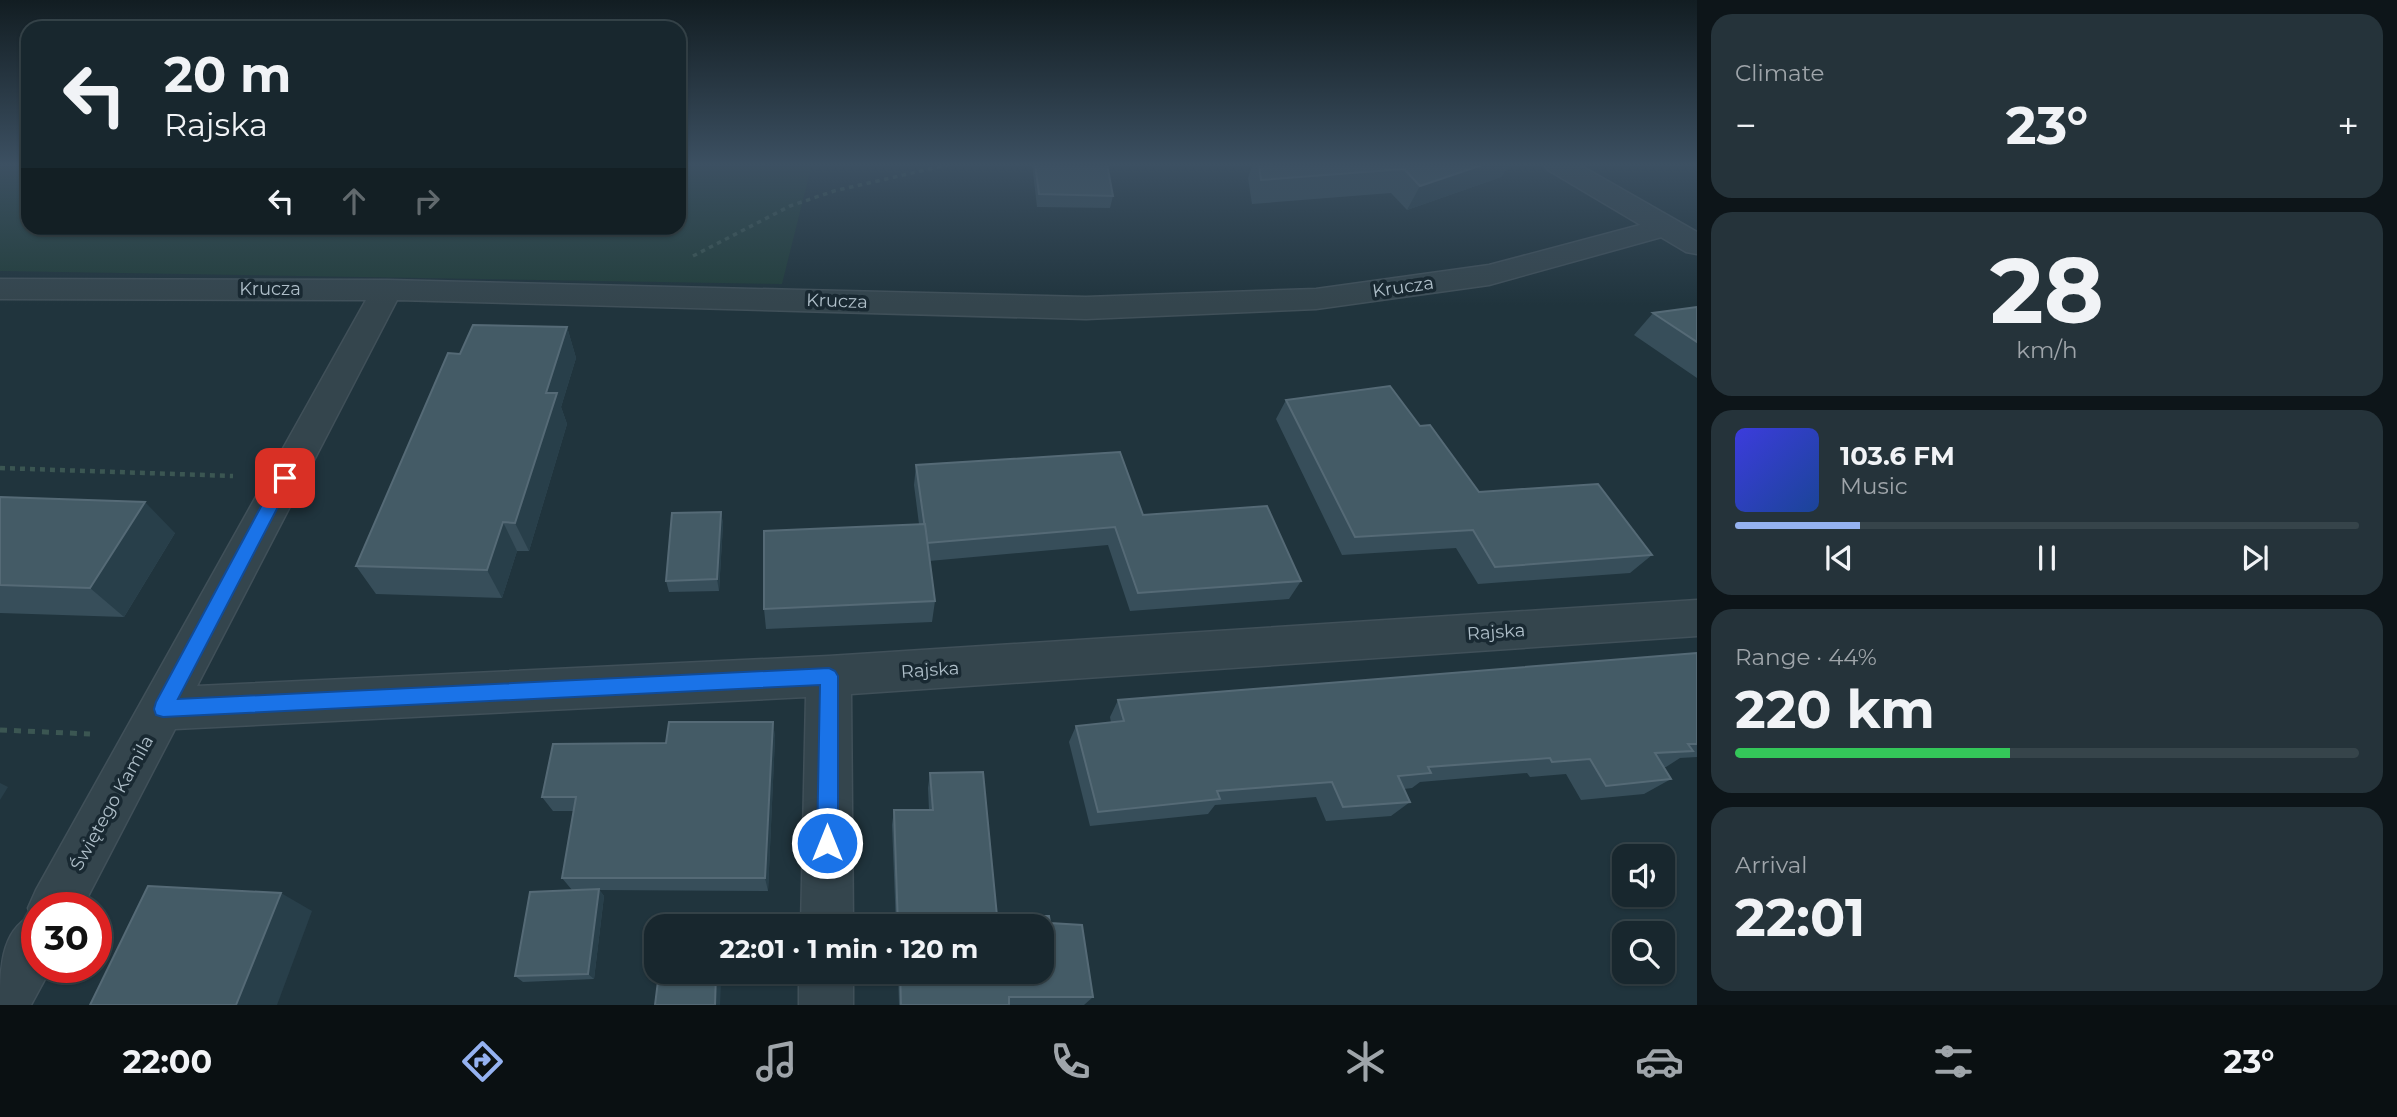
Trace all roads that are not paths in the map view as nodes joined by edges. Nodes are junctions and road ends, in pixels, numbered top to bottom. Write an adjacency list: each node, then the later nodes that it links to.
1 (1638, 211): 2 (street)
2 (1666, 227): 3 (street); 5 (street, Krucza)
3 (1697, 246)
4 (0, 289): 5 (street, Krucza)
5 (387, 290): 8 (street, Świętego Kamila)
6 (1697, 618): 7 (street, Rajska)
7 (829, 676): 8 (street, Rajska); 10 (street)
8 (156, 722): 9 (street, Świętego Kamila)
9 (63, 892)
10 (827, 914)
11 (21, 969): 13 (street)
12 (826, 984): 14 (street)
13 (1, 1005)
14 (826, 1005)

